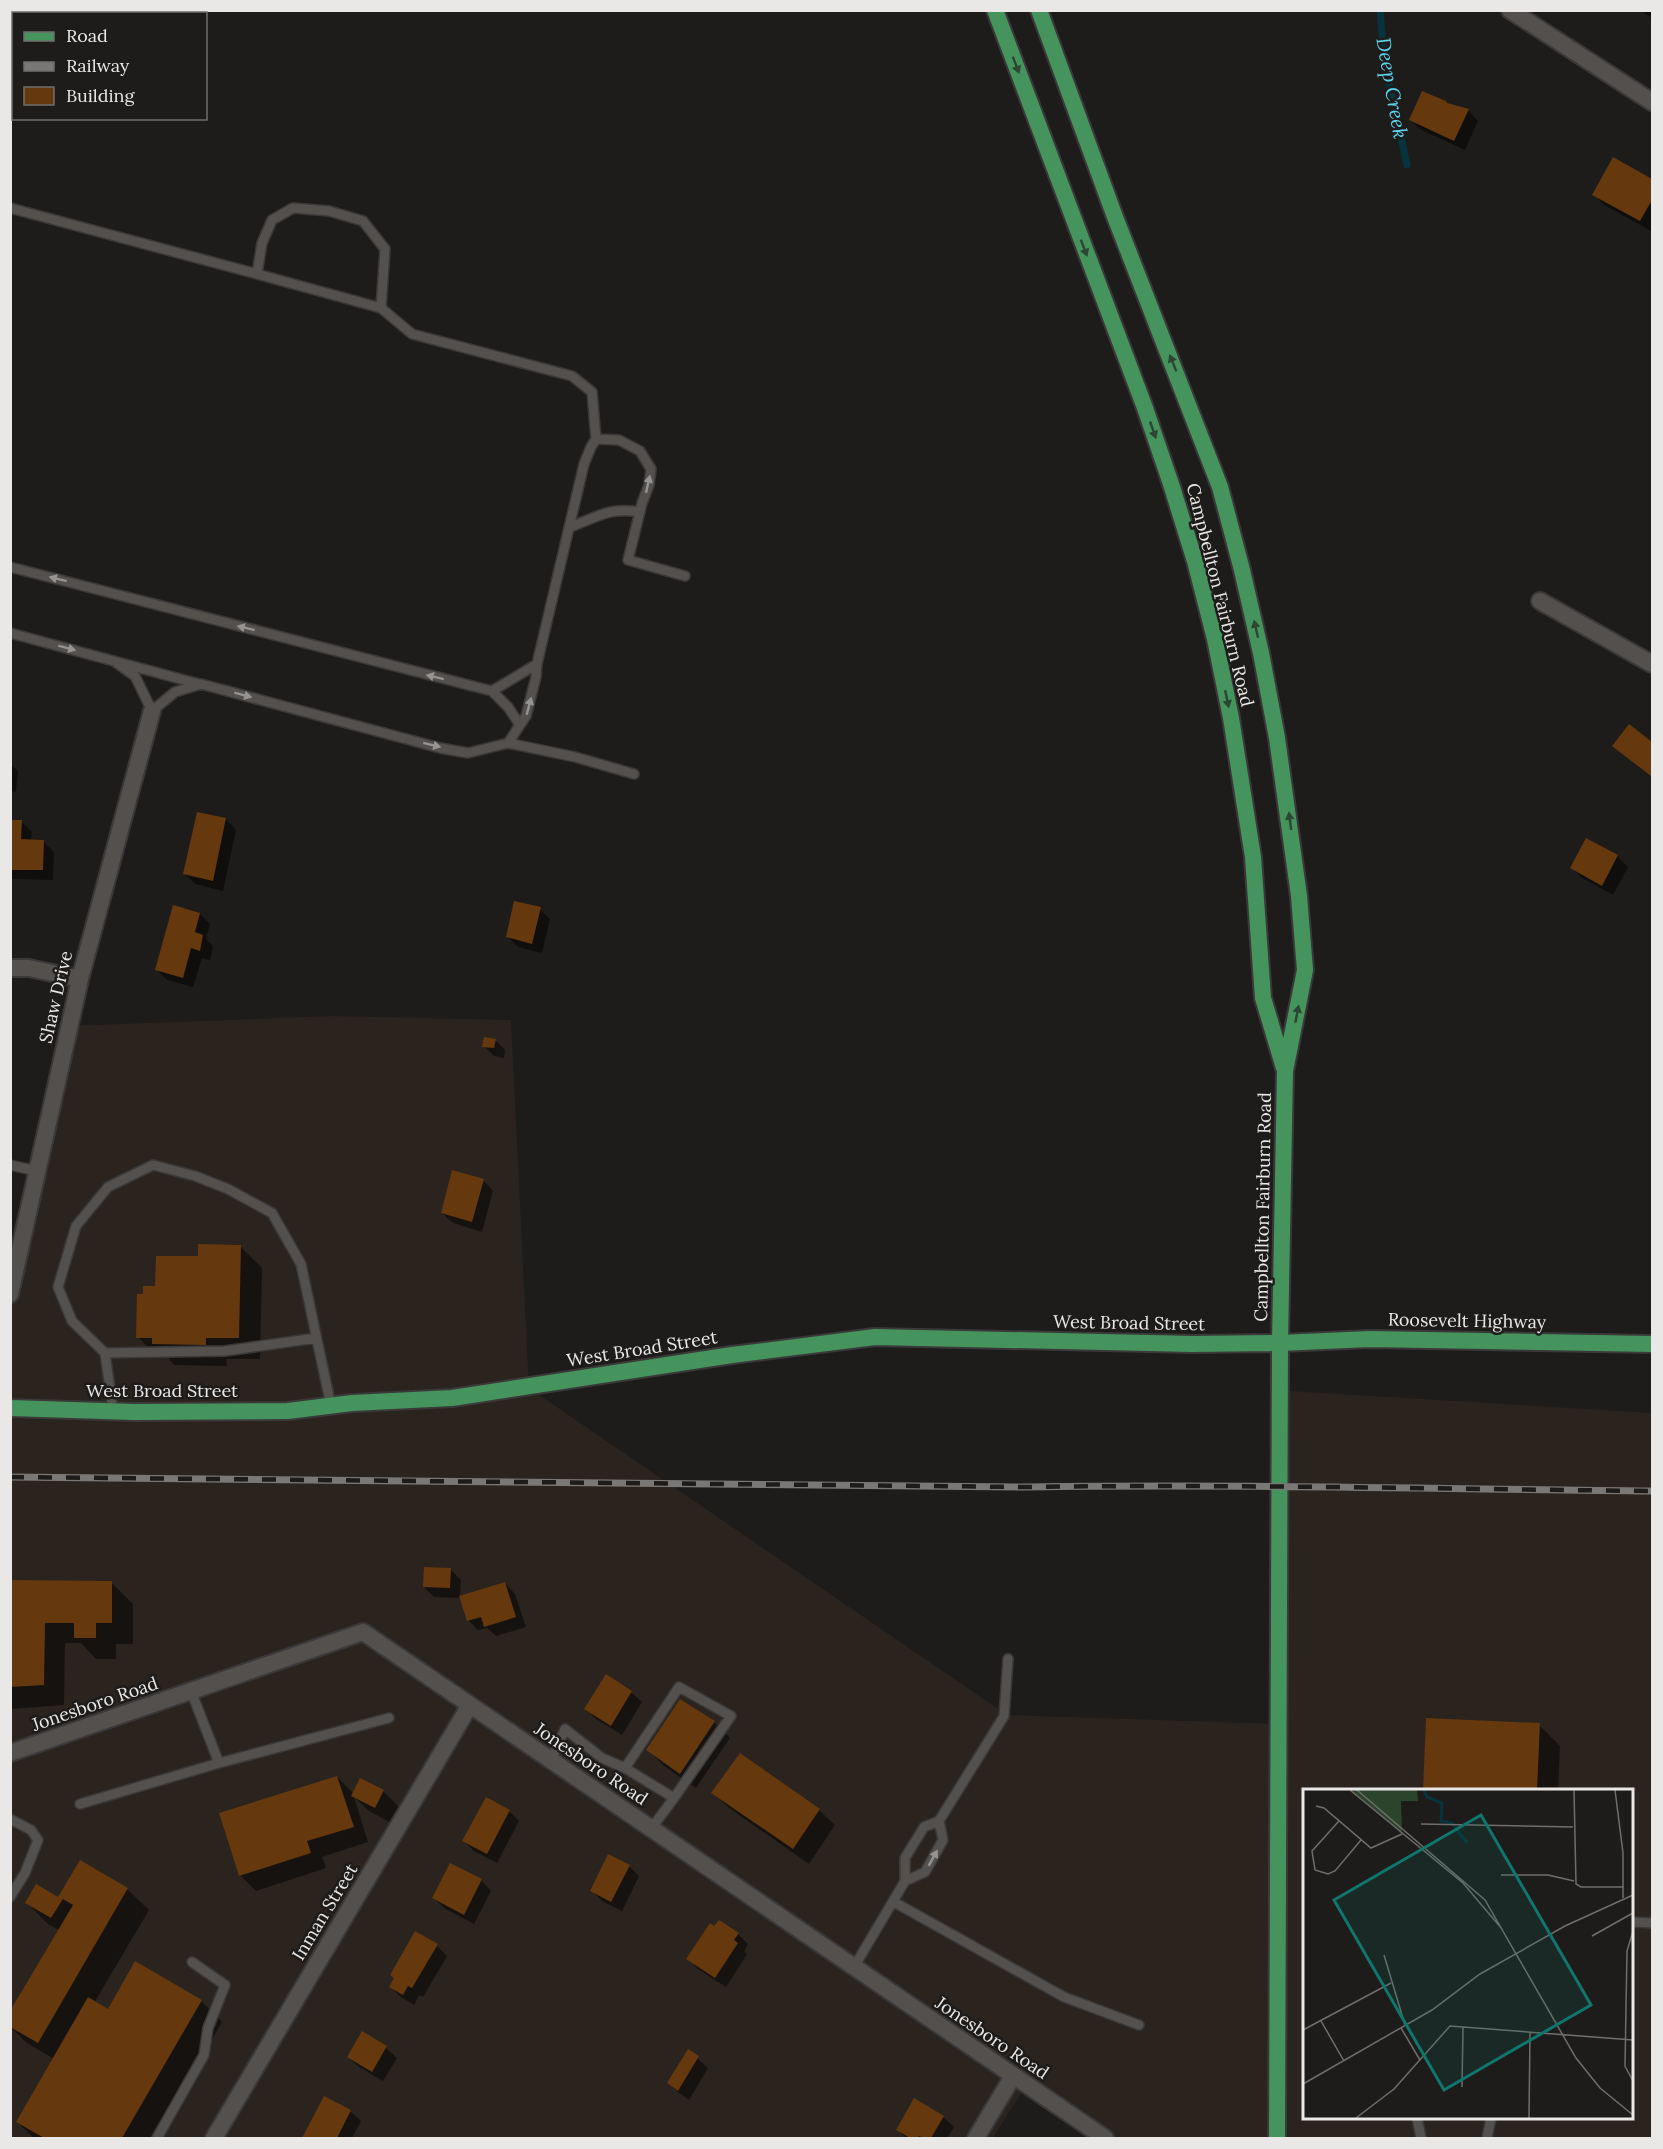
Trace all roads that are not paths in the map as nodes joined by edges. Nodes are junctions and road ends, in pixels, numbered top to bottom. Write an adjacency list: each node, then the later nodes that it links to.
1 (995, 10): 26 (main road, Campbellton Fairburn Road, one-way to 26)
2 (1039, 10): 26 (main road, Campbellton Fairburn Road, one-way to 2)
3 (1510, 10): 4 (street)
4 (1653, 102)
5 (10, 208): 6 (lane)
6 (257, 274): 7 (lane); 7 (lane)
7 (381, 308): 8 (lane)
8 (596, 439): 9 (lane, one-way to 8); 10 (lane)
9 (640, 512): 10 (lane); 12 (lane)
10 (570, 527): 16 (lane)
11 (10, 567): 19 (lane, one-way to 11)
12 (685, 576)
13 (1540, 600): 17 (street)
14 (10, 633): 15 (lane, one-way to 15)
15 (114, 661): 18 (lane); 20 (lane)
16 (537, 664): 19 (lane); 21 (lane, one-way to 16)
17 (1653, 664)
18 (201, 684): 20 (lane); 22 (lane, one-way to 22)
19 (492, 691): 21 (lane)
20 (152, 711): 25 (street, Shaw Drive)
21 (520, 725): 22 (lane)
22 (508, 743): 23 (lane)
23 (634, 774)
24 (10, 968): 25 (street)
25 (80, 978): 28 (street, Shaw Drive)
26 (1285, 1071): 31 (main road, Campbellton Fairburn Road)
27 (10, 1165): 28 (lane)
28 (37, 1171): 29 (street, Shaw Drive)
29 (10, 1294)
30 (316, 1338): 33 (lane); 33 (lane); 34 (lane)
31 (1280, 1343): 32 (main road, Roosevelt Highway); 34 (main road, West Broad Street); 65 (main road, Campbellton Fairburn Road)
32 (1653, 1344)
33 (105, 1353): 36 (lane)
34 (331, 1406): 36 (main road, West Broad Street)
35 (10, 1408): 36 (main road, West Broad Street)
36 (113, 1411)
37 (1008, 1659): 48 (lane)
38 (191, 1691): 39 (street, Jonesboro Road); 41 (street, Jonesboro Road); 43 (lane)
39 (470, 1705): 42 (street, Jonesboro Road); 62 (street, Inman Street)
40 (389, 1718): 43 (lane)
41 (10, 1753)
42 (551, 1761): 44 (lane); 49 (street, Jonesboro Road)
43 (219, 1763): 46 (lane)
44 (625, 1768): 45 (lane); 45 (lane)
45 (674, 1798): 49 (lane)
46 (80, 1804)
47 (10, 1820): 51 (lane)
48 (939, 1821): 50 (lane); 50 (lane, one-way to 48)
49 (651, 1829): 56 (street, Jonesboro Road)
50 (905, 1881): 52 (lane)
51 (10, 1897)
52 (894, 1902): 56 (lane); 57 (lane)
53 (1633, 1922): 54 (lane)
54 (1653, 1923)
55 (192, 1962): 61 (lane)
56 (854, 1967): 58 (street, Jonesboro Road)
57 (1139, 2025)
58 (1013, 2076): 63 (street); 64 (street, Jonesboro Road)
59 (1417, 2119): 66 (lane)
60 (1491, 2119): 67 (lane)
61 (157, 2139)
62 (214, 2139)
63 (976, 2139)
64 (1105, 2139)
65 (1277, 2139)
66 (1421, 2139)
67 (1487, 2139)

